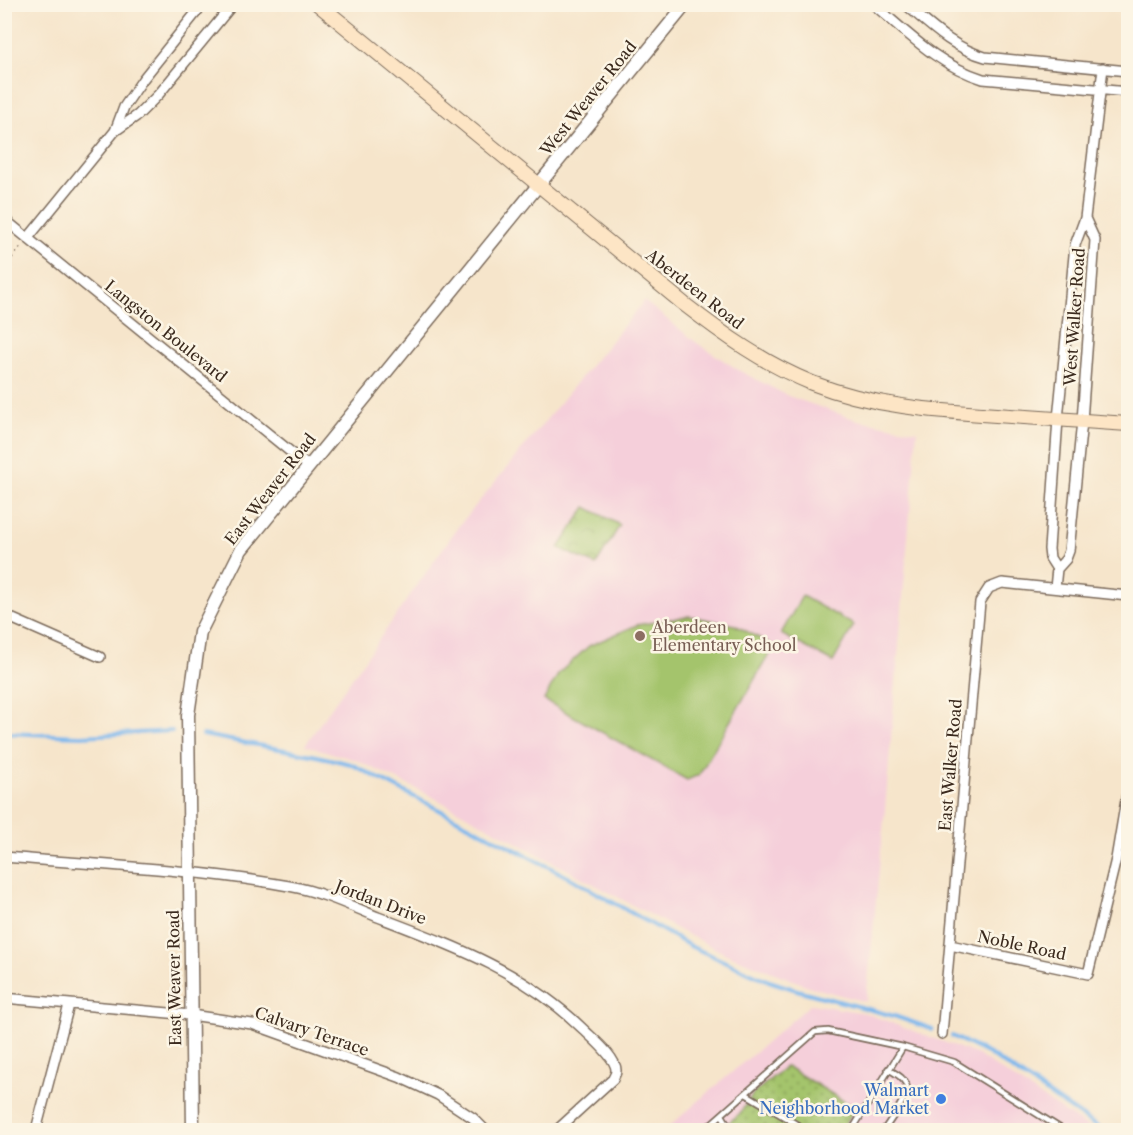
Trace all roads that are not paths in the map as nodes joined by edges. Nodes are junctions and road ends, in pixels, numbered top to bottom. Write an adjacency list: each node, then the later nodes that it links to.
1 (203, 4): 11 (street)
2 (233, 4): 11 (street)
3 (318, 4): 12 (main road, Aberdeen Road)
4 (686, 4): 12 (street, West Weaver Road)
5 (873, 4): 9 (street)
6 (905, 4): 7 (street)
7 (1103, 68): 8 (street); 9 (street, West Walker Road)
8 (1128, 70)
9 (1100, 90): 10 (street); 13 (street, West Walker Road)
10 (1128, 92)
11 (115, 131): 15 (street)
12 (539, 185): 16 (main road, Aberdeen Road); 19 (street, East Weaver Road)
13 (1085, 218): 16 (street, West Walker Road); 17 (street, West Walker Road)
14 (4, 219): 15 (street, Langston Boulevard)
15 (28, 238): 19 (street, Langston Boulevard)
16 (1058, 419): 17 (main road, Aberdeen Road); 20 (street)
17 (1082, 421): 18 (main road, Aberdeen Road); 20 (street)
18 (1128, 424)
19 (308, 466): 27 (street, East Weaver Road)
20 (1057, 569): 21 (street)
21 (1055, 588): 22 (street, East Walker Road); 28 (street, East Walker Road)
22 (1128, 596)
23 (4, 615): 24 (street)
24 (100, 657)
25 (1128, 788): 28 (street, Noble Road)
26 (4, 857): 27 (street, Jordan Drive)
27 (189, 873): 31 (street, East Weaver Road); 40 (street, Jordan Drive)
28 (950, 945): 32 (street, East Walker Road)
29 (4, 998): 30 (street, Calvary Terrace)
30 (69, 1005): 31 (street, Calvary Terrace); 37 (street)
31 (191, 1015): 38 (street, East Weaver Road); 39 (street, Calvary Terrace)
32 (942, 1034)
33 (903, 1047): 34 (lane); 35 (lane); 46 (lane)
34 (888, 1069): 44 (lane); 45 (lane)
35 (746, 1094): 36 (lane); 43 (lane)
36 (722, 1114): 41 (lane); 42 (lane)
37 (36, 1131)
38 (193, 1131)
39 (485, 1131)
40 (557, 1131)
41 (704, 1131)
42 (731, 1131)
43 (806, 1131)
44 (852, 1131)
45 (884, 1131)
46 (1063, 1131)

